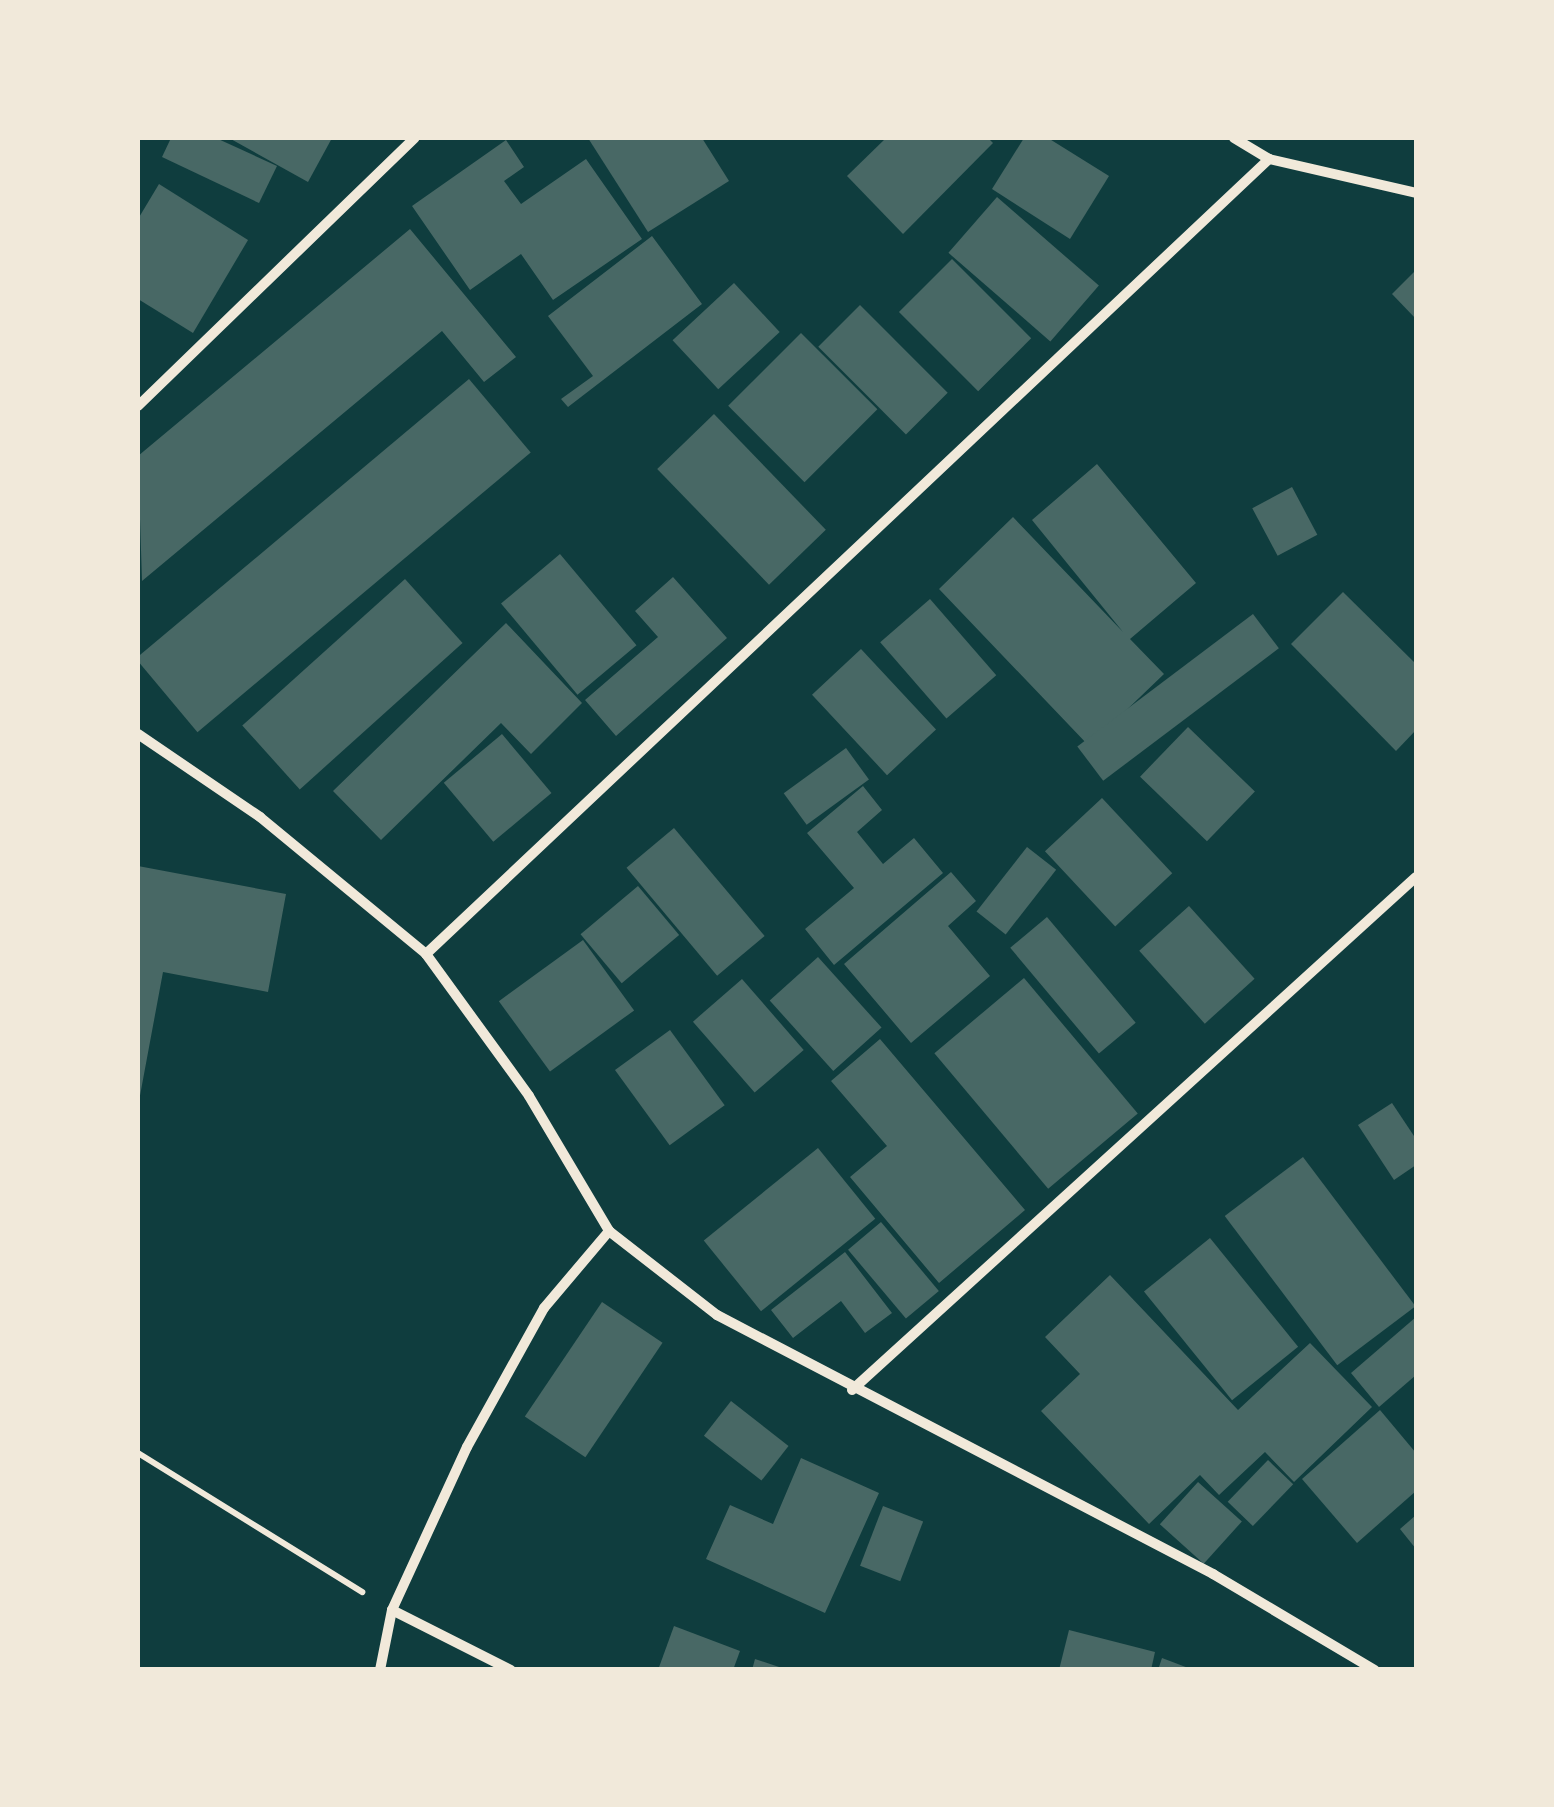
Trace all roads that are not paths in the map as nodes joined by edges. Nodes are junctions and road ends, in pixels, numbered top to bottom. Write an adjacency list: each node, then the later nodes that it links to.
1 (415, 138): 5 (street)
2 (1234, 138): 3 (street)
3 (1268, 159): 4 (street); 8 (street)
4 (1416, 193)
5 (138, 406)
6 (138, 734): 8 (street)
7 (1416, 877): 10 (street)
8 (426, 954): 9 (street)
9 (609, 1231): 10 (street); 11 (street)
10 (852, 1390): 14 (street)
11 (392, 1610): 12 (street); 13 (street)
12 (380, 1670)
13 (511, 1670)
14 (1375, 1670)

